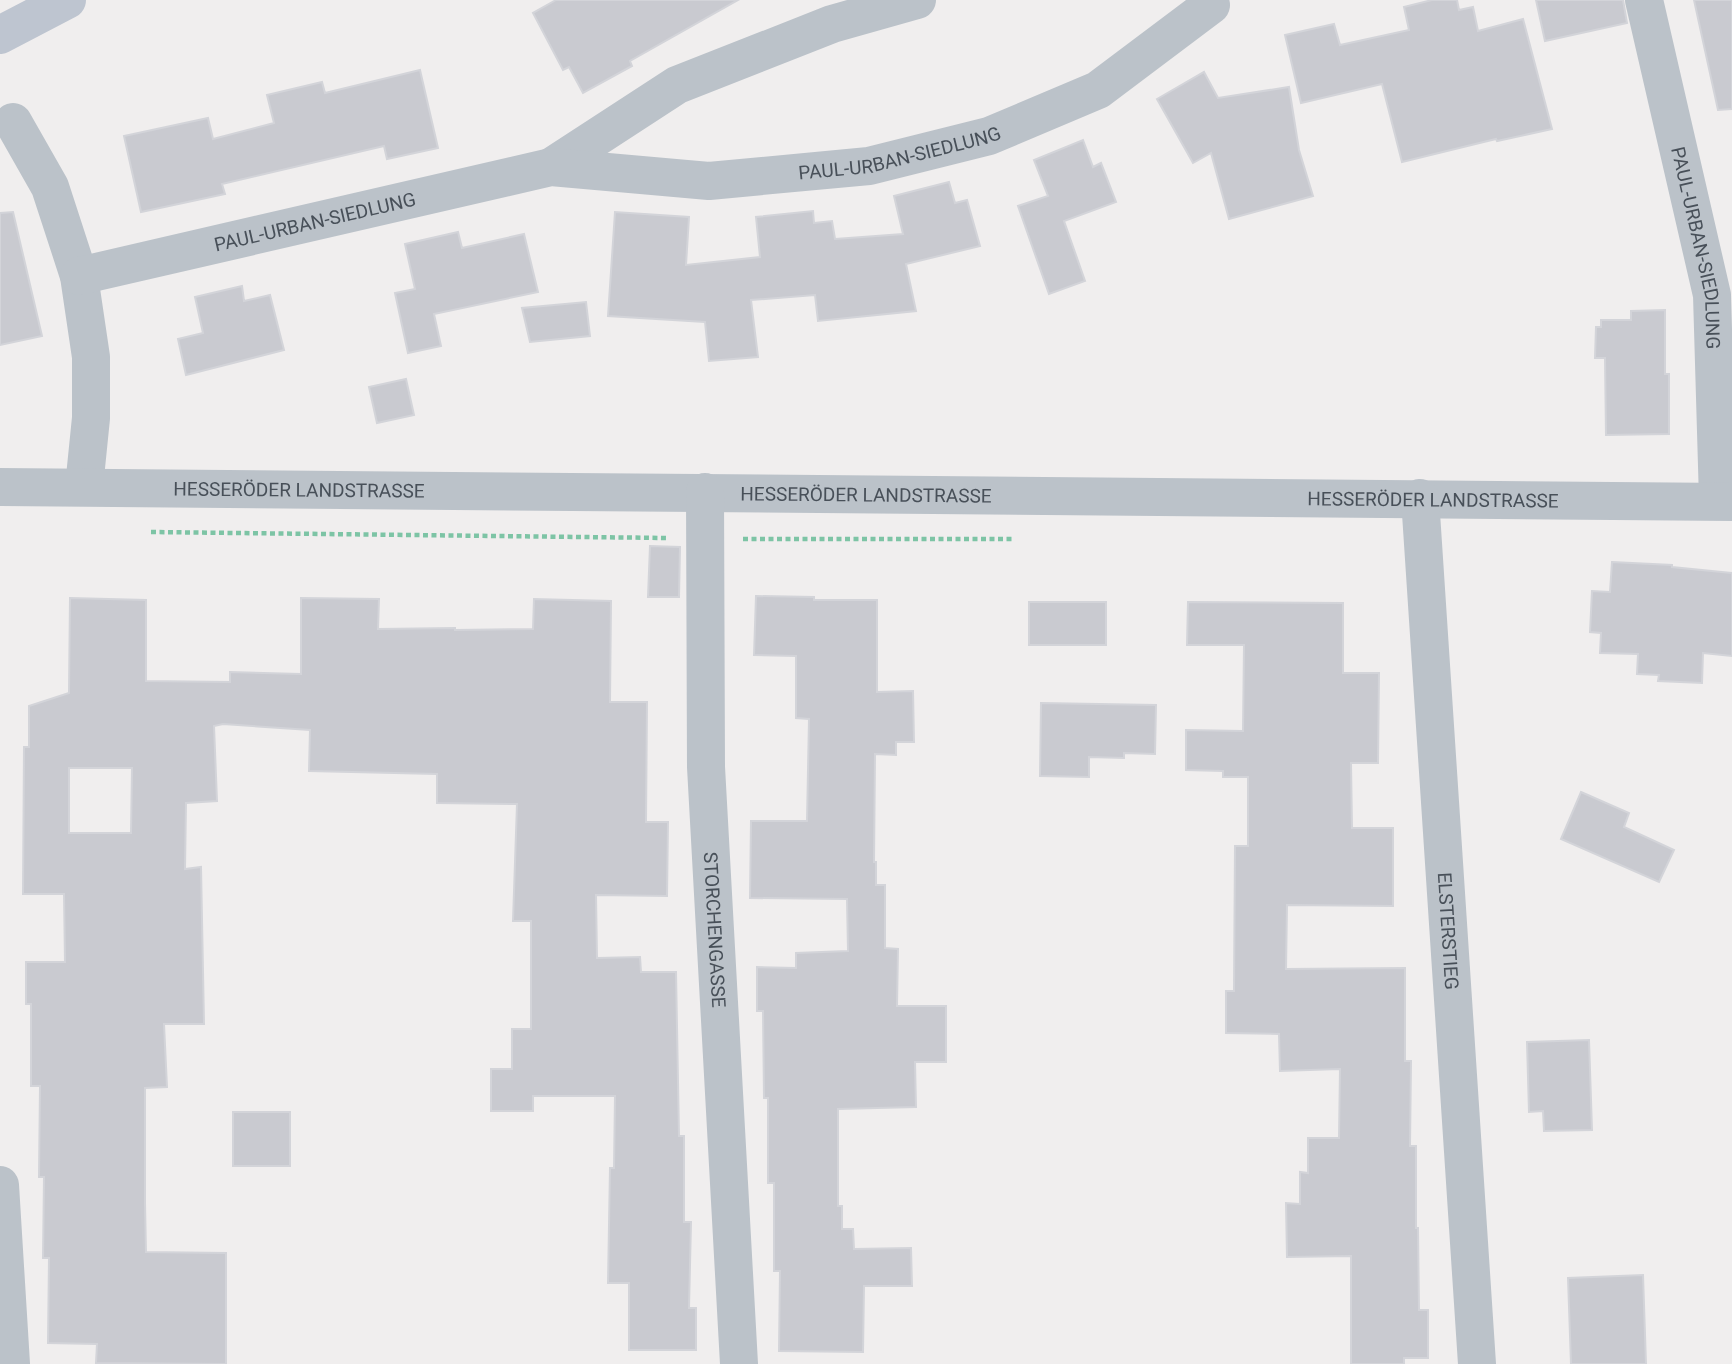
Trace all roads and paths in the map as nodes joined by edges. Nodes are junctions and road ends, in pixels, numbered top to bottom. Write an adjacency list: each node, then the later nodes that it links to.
1 (67, 0): 5 (main road)
2 (916, 0): 7 (street, PAUL-URBAN-SIEDLUNG)
3 (1644, 0): 13 (street, PAUL-URBAN-SIEDLUNG)
4 (1209, 2): 7 (street, PAUL-URBAN-SIEDLUNG)
5 (0, 35)
6 (13, 122): 8 (street)
7 (551, 167): 8 (street, PAUL-URBAN-SIEDLUNG)
8 (79, 276): 10 (street)
9 (0, 487): 10 (street, HESSERÖDER LANDSTRASSE)
10 (84, 487): 11 (street, HESSERÖDER LANDSTRASSE)
11 (705, 492): 12 (street, HESSERÖDER LANDSTRASSE); 16 (street, STORCHENGASSE)
12 (1420, 498): 13 (street, HESSERÖDER LANDSTRASSE); 17 (street, ELSTERSTIEG)
13 (1725, 501)
14 (0, 1185): 15 (street)
15 (11, 1364)
16 (739, 1364)
17 (1477, 1364)

